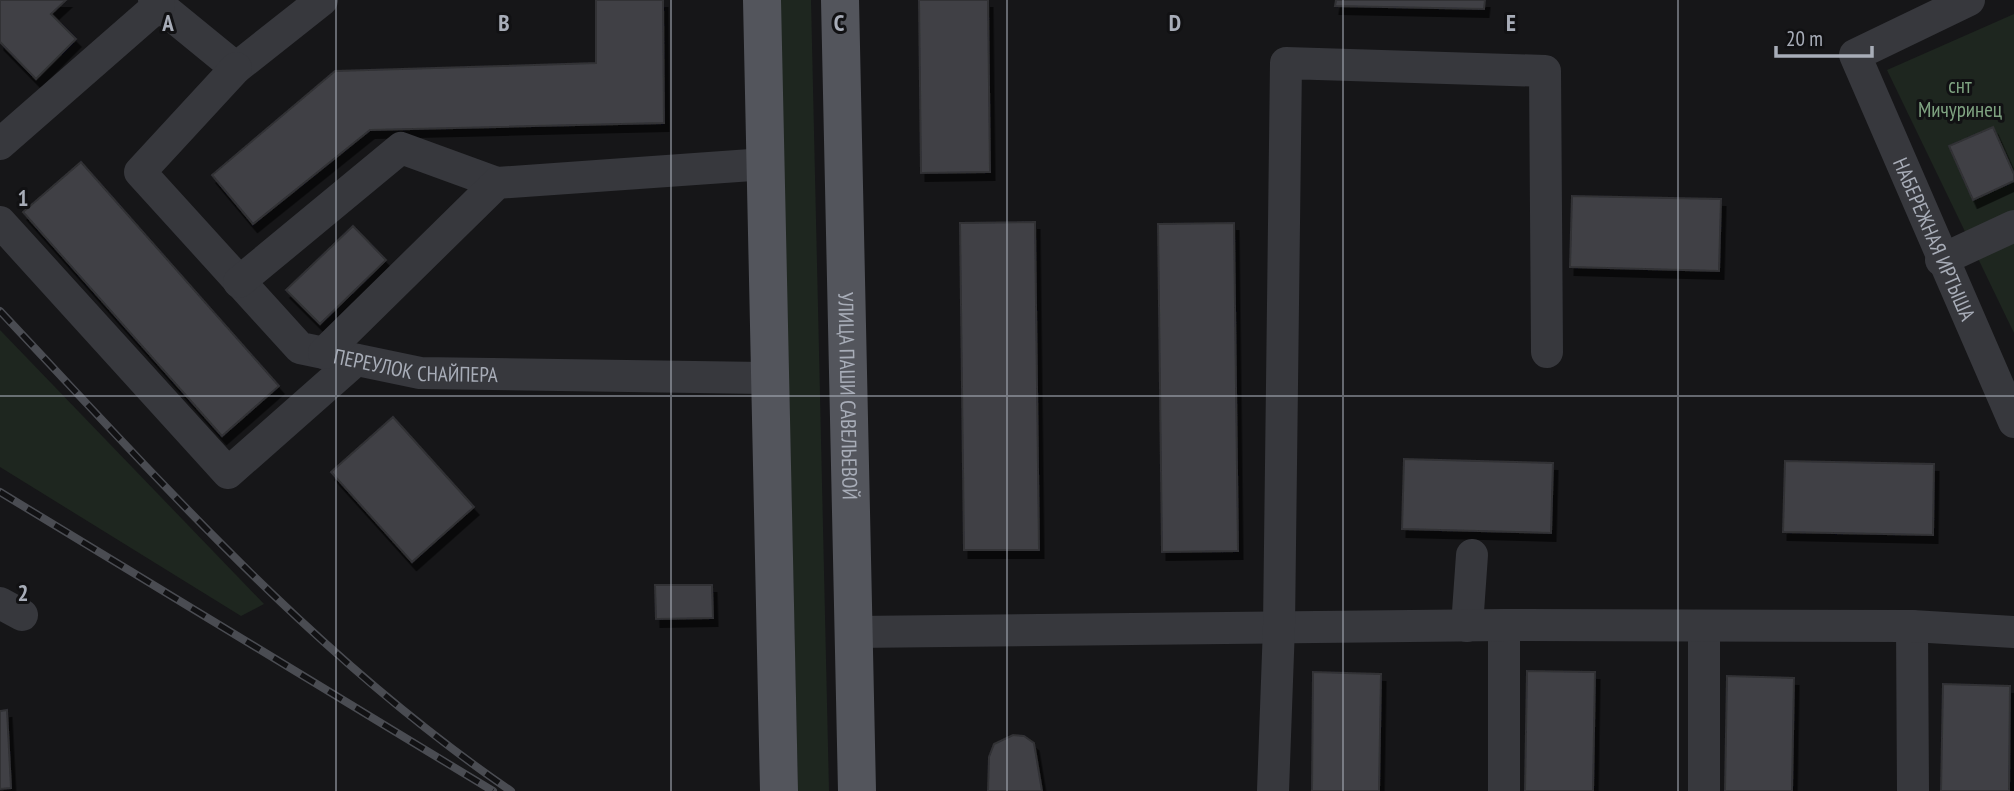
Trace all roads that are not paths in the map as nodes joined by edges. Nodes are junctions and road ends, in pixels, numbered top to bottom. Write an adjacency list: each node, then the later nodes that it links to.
1 (322, 0): 6 (street)
2 (762, 0): 8 (main road)
3 (840, 0): 25 (main road, УЛИЦА ПАШИ САВЕЛЬЕВОЙ)
4 (1969, 0): 12 (street, НАБЕРЕЖНАЯ ИРТЫША)
5 (157, 2): 6 (street); 7 (street)
6 (236, 68): 13 (street, ПЕРЕУЛОК СНАЙПЕРА)
7 (0, 144)
8 (766, 164): 9 (street); 17 (main road)
9 (497, 183): 13 (street); 15 (street)
10 (0, 222): 16 (street)
11 (2014, 226): 12 (street)
12 (1941, 260): 18 (street, НАБЕРЕЖНАЯ ИРТЫША)
13 (239, 282): 15 (street, ПЕРЕУЛОК СНАЙПЕРА)
14 (1547, 352): 21 (street)
15 (324, 354): 16 (street, ПЕРЕУЛОК СНАЙПЕРА)
16 (356, 360): 17 (street, ПЕРЕУЛОК СНАЙПЕРА)
17 (770, 378): 28 (main road)
18 (2014, 422)
19 (1472, 555): 22 (street)
20 (1504, 625): 22 (street); 23 (street); 30 (street)
21 (1279, 626): 22 (street); 25 (street); 29 (street)
22 (1467, 626)
23 (1704, 626): 24 (street); 31 (street)
24 (1912, 626): 26 (street); 32 (street)
25 (853, 632): 27 (main road, УЛИЦА ПАШИ САВЕЛЬЕВОЙ)
26 (2014, 632)
27 (860, 784)
28 (779, 791)
29 (1273, 791)
30 (1504, 791)
31 (1704, 791)
32 (1913, 791)

